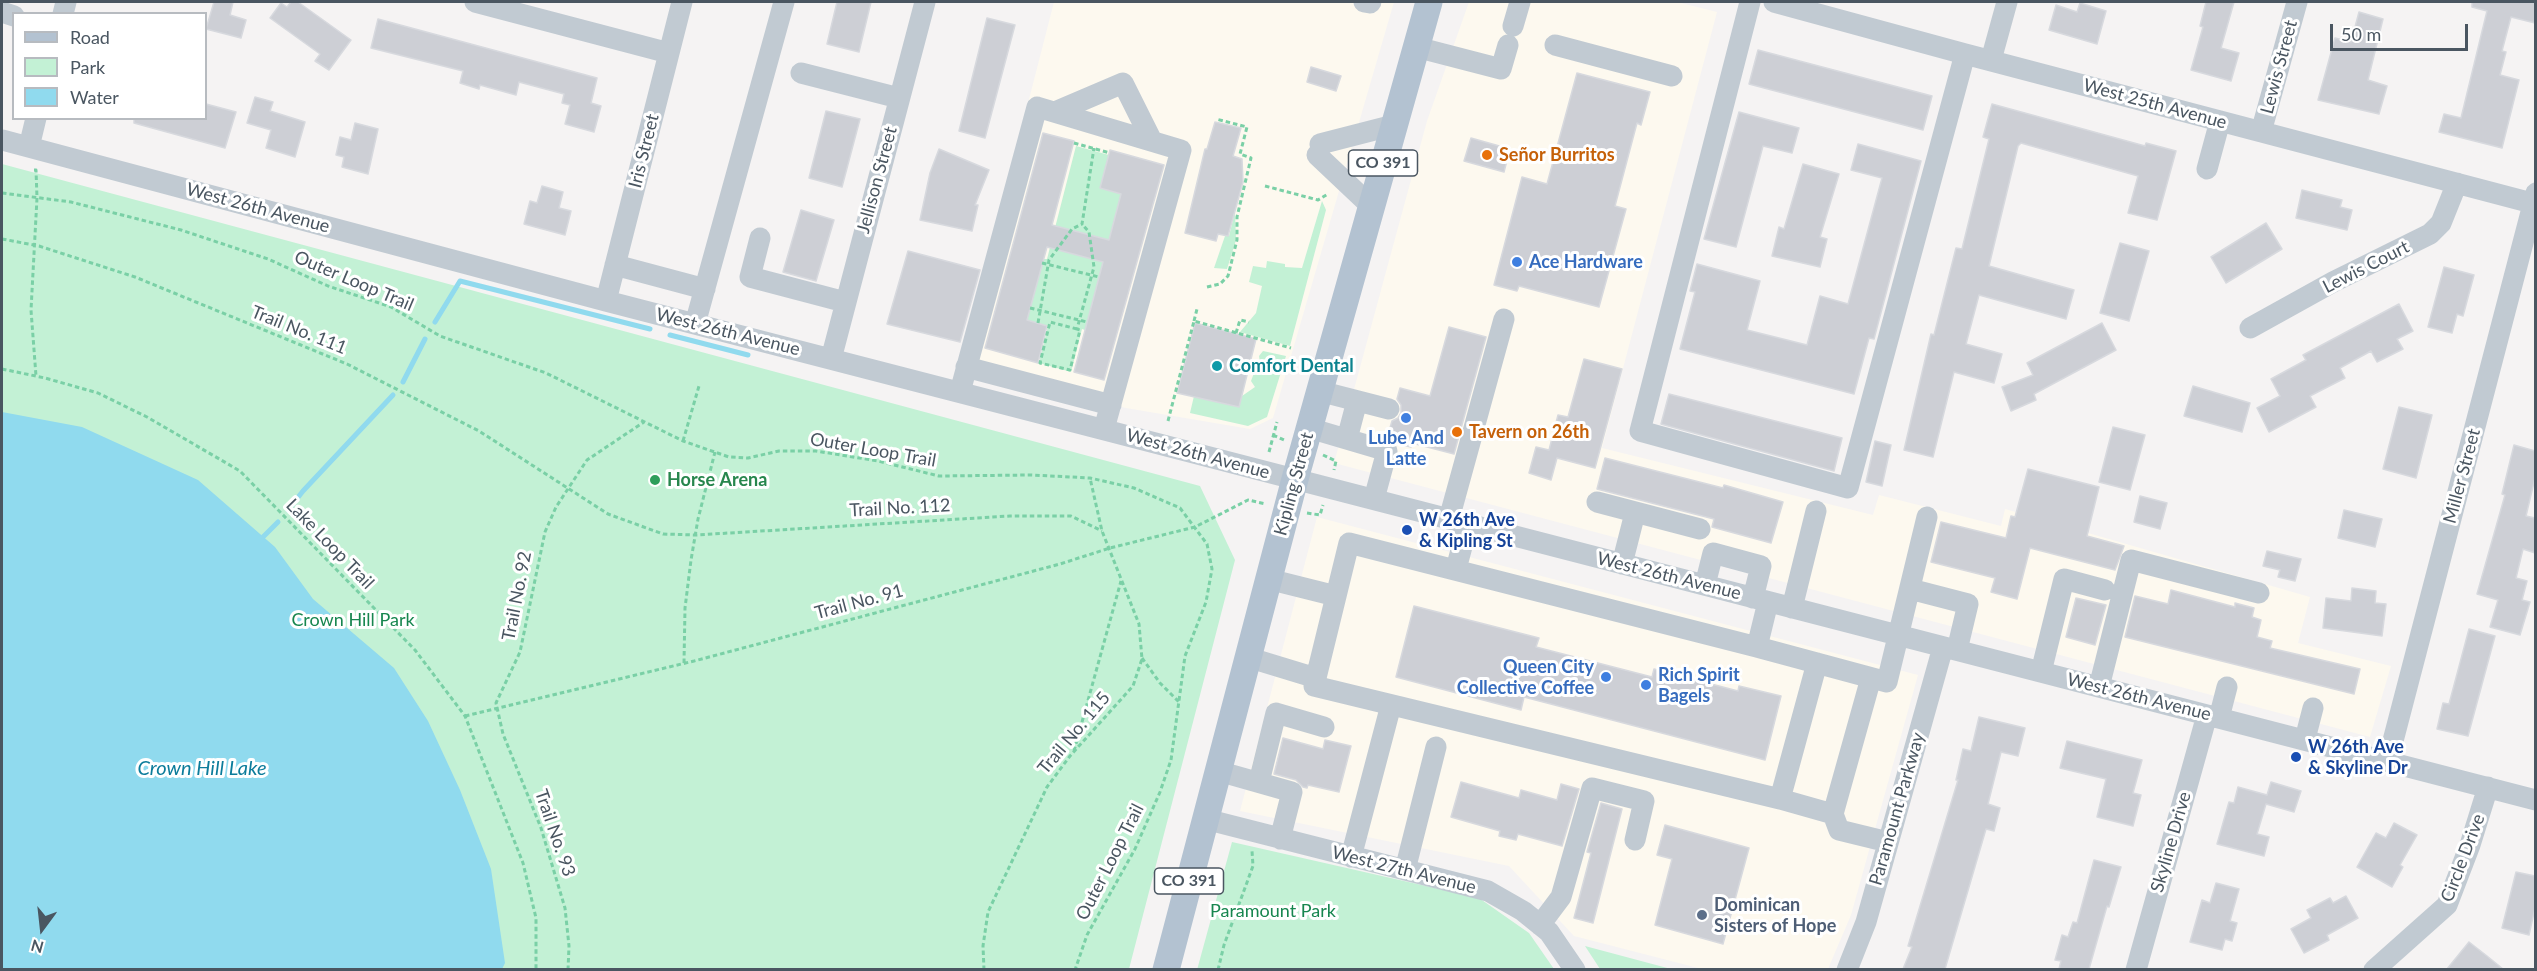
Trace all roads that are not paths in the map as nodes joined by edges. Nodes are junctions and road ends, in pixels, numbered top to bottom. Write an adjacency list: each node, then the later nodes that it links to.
1 (475, 2): 15 (street)
2 (682, 2): 15 (street, Iris Street)
3 (784, 2): 35 (street)
4 (925, 2): 20 (street, Jellison Street)
5 (1364, 2): 6 (street)
6 (1371, 2)
7 (1429, 2): 14 (main road, Kipling Street / CO 391)
8 (1520, 2): 14 (street)
9 (1750, 2): 16 (street)
10 (1774, 2): 16 (street, West 25th Avenue)
11 (2007, 2): 17 (street)
12 (2297, 2): 25 (street, Lewis Street)
13 (1555, 45): 19 (street)
14 (1416, 47): 24 (main road, Kipling Street / CO 391)
15 (669, 53): 34 (street, Iris Street)
16 (1965, 54): 17 (street, West 25th Avenue)
17 (1991, 60): 23 (street, West 25th Avenue)
18 (801, 73): 20 (street)
19 (1672, 76)
20 (899, 98): 37 (street, Jellison Street)
21 (1046, 110): 27 (street); 27 (street); 42 (street)
22 (36, 120): 28 (street)
23 (2220, 121): 25 (street, West 25th Avenue); 29 (street)
24 (1394, 125): 32 (main road, Kipling Street / CO 391); 32 (street)
25 (2261, 132): 30 (street, West 25th Avenue)
26 (2, 140): 28 (street, West 26th Avenue)
27 (1152, 141): 46 (street)
28 (29, 147): 36 (street, West 26th Avenue)
29 (2207, 169)
30 (2457, 183): 31 (street, West 25th Avenue); 40 (street, Lewis Court)
31 (2534, 200): 85 (street, Miller Street)
32 (1371, 206): 43 (main road, Kipling Street / CO 391)
33 (760, 238): 37 (street)
34 (615, 266): 35 (street); 36 (street, Iris Street)
35 (705, 289): 39 (street)
36 (606, 301): 39 (street, West 26th Avenue)
37 (845, 302): 41 (street, Jellison Street)
38 (1504, 320): 57 (street)
39 (695, 324): 41 (street, West 26th Avenue)
40 (2250, 328)
41 (831, 358): 44 (street, West 26th Avenue)
42 (966, 367): 44 (street); 46 (street)
43 (1319, 391): 45 (street); 48 (main road, Kipling Street / CO 391)
44 (960, 392): 49 (street, West 26th Avenue)
45 (1357, 401): 47 (street); 50 (street)
46 (1111, 405): 49 (street)
47 (1389, 409)
48 (1309, 428): 50 (street); 51 (main road, Kipling Street / CO 391)
49 (1104, 429): 51 (street, West 26th Avenue)
50 (1347, 439): 52 (street)
51 (1295, 479): 52 (street, West 26th Avenue); 61 (main road, Kipling Street / CO 391)
52 (1374, 499): 57 (street, West 26th Avenue)
53 (1597, 502): 55 (street)
54 (1816, 511): 68 (street)
55 (1635, 513): 58 (street); 59 (street)
56 (1927, 517): 63 (street)
57 (1459, 521): 59 (street, West 26th Avenue); 60 (street)
58 (1700, 529)
59 (1622, 564): 62 (street, West 26th Avenue)
60 (1456, 569): 66 (street); 70 (street)
61 (1268, 579): 66 (street); 72 (main road, Kipling Street / CO 391)
62 (1705, 585): 67 (street, West 26th Avenue); 67 (street)
63 (1910, 589): 69 (street); 71 (street, Paramount Parkway)
64 (2105, 590): 74 (street)
65 (2259, 592): 77 (street)
66 (1336, 596): 75 (street)
67 (1761, 600): 68 (street, West 26th Avenue); 70 (street)
68 (1792, 608): 69 (street, West 26th Avenue)
69 (1899, 635): 71 (street, West 26th Avenue); 76 (street)
70 (1757, 647): 73 (street)
71 (1950, 648): 74 (street, West 26th Avenue); 95 (street, Paramount Parkway)
72 (1248, 657): 75 (street); 86 (main road, Kipling Street / CO 391)
73 (1817, 663): 76 (street); 89 (street)
74 (2041, 672): 77 (street, West 26th Avenue)
75 (1316, 678): 79 (street)
76 (1871, 678): 91 (street)
77 (2099, 687): 81 (street, West 26th Avenue)
78 (2227, 687): 81 (street, Skyline Drive)
79 (1391, 705): 89 (street); 96 (street)
80 (2313, 708): 83 (street)
81 (2213, 716): 83 (street, West 26th Avenue); 102 (street, Skyline Drive)
82 (1324, 727): 87 (street)
83 (2305, 739): 85 (street, West 26th Avenue)
84 (1436, 747): 97 (street)
85 (2388, 760): 88 (street, West 26th Avenue)
86 (1218, 771): 87 (street); 92 (main road, Kipling Street / CO 391)
87 (1259, 782): 93 (street)
88 (2488, 787): 90 (street, West 26th Avenue); 103 (street, Circle Drive)
89 (1780, 799): 91 (street)
90 (2535, 800)
91 (1833, 814): 95 (street)
92 (1205, 819): 93 (street, West 27th Avenue); 99 (main road, Kipling Street / CO 391)
93 (1280, 839): 96 (street, West 27th Avenue)
94 (1635, 840): 98 (street)
95 (1888, 842): 101 (street, Paramount Parkway)
96 (1351, 856): 97 (street, West 27th Avenue)
97 (1406, 870): 98 (street, West 27th Avenue)
98 (1540, 925): 100 (street, West 27th Avenue)
99 (1166, 969)
100 (1575, 969)
101 (1847, 969)
102 (2136, 969)
103 (2374, 969)

